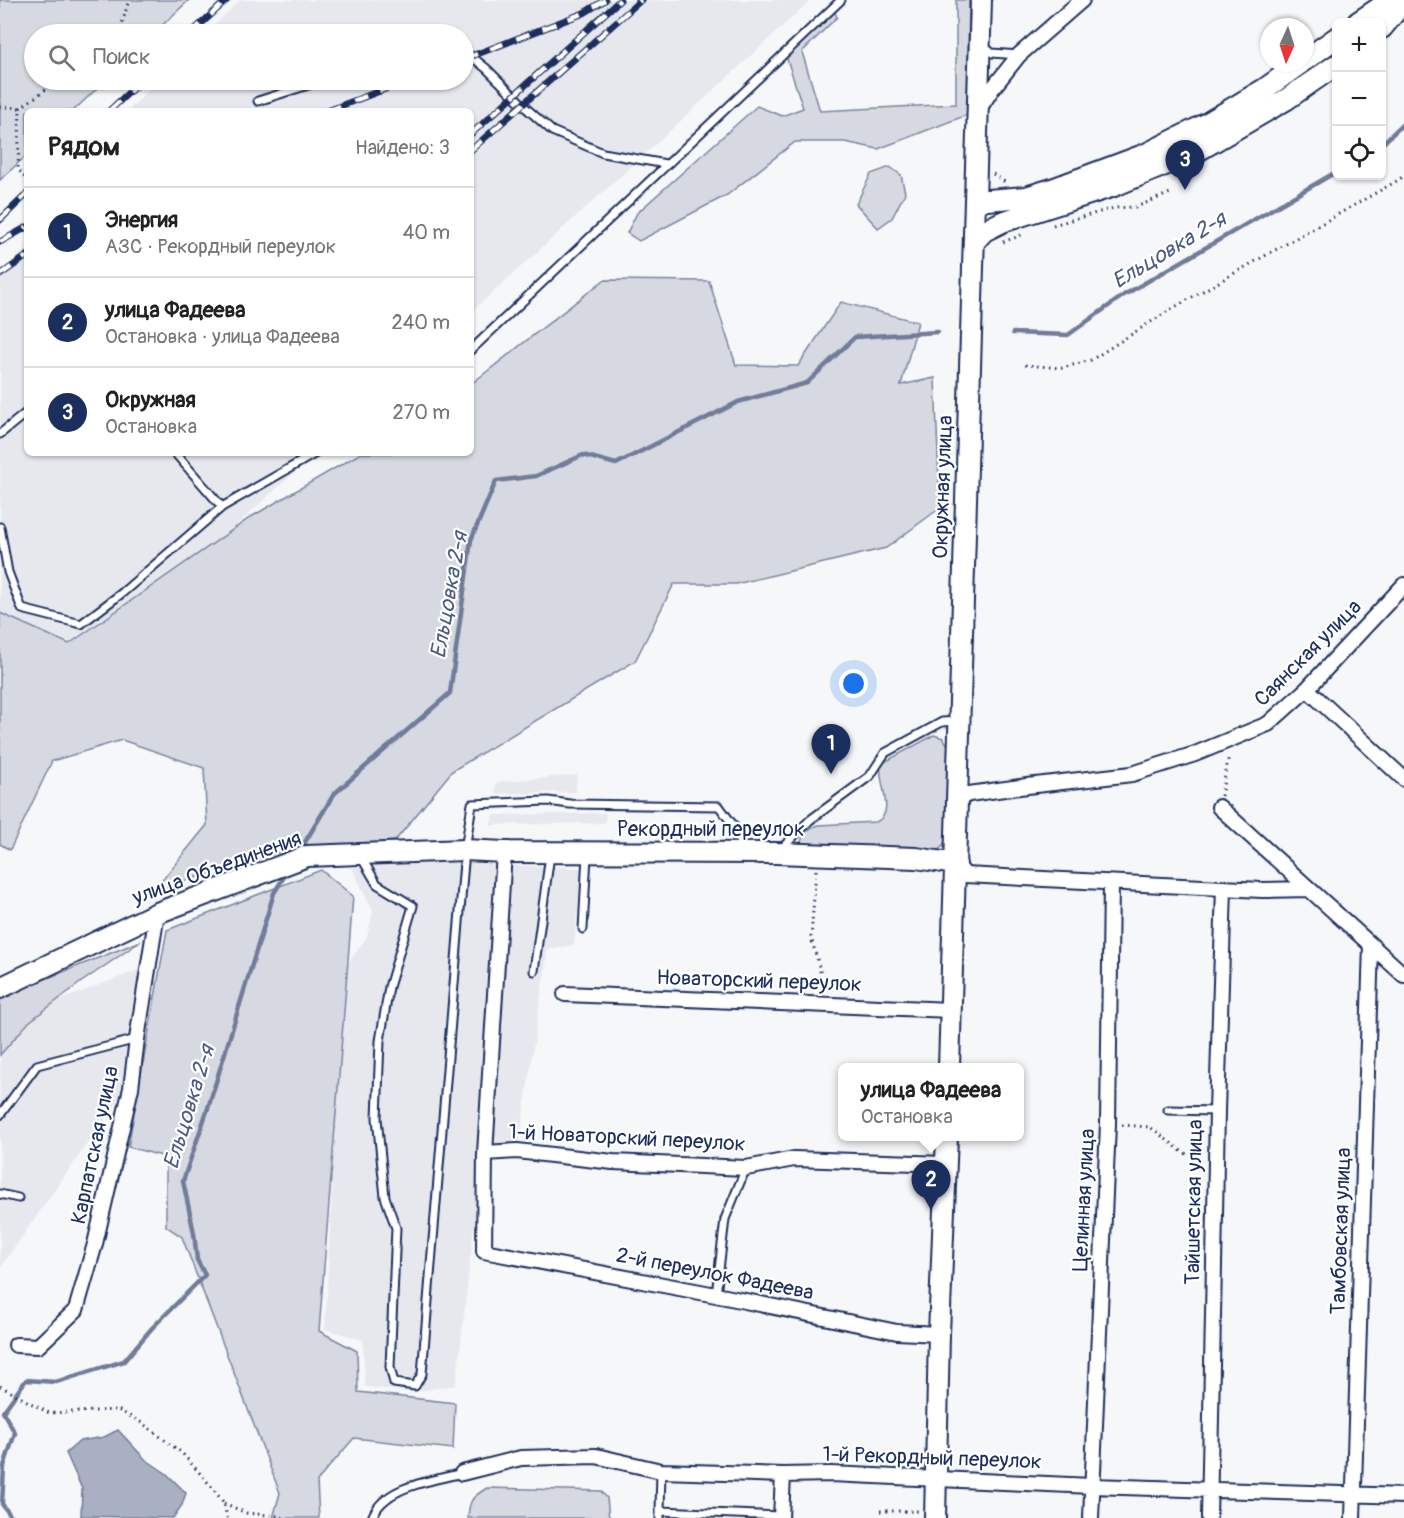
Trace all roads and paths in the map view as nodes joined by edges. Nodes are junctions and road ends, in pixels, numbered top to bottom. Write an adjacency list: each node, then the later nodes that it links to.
1 (129, 0): 9 (path)
2 (841, 0): 23 (lane)
3 (981, 0): 11 (main road, Окружная улица)
4 (1082, 0): 13 (street)
5 (1391, 0): 7 (main road)
6 (1404, 1): 8 (main road)
7 (1364, 18)
8 (1386, 23)
9 (122, 24)
10 (1332, 41): 12 (main road)
11 (980, 42): 13 (lane); 22 (main road, Окружная улица)
12 (1314, 54)
13 (1019, 55): 22 (street)
14 (474, 58): 23 (lane)
15 (1332, 68): 29 (main road)
16 (1288, 72): 27 (main road)
17 (45, 90): 21 (path)
18 (293, 90): 19 (lane)
19 (258, 101)
20 (0, 107): 21 (path)
21 (20, 108): 25 (path)
22 (978, 112): 27 (main road, Окружная улица)
23 (666, 164): 30 (lane)
24 (1404, 176): 31 (path)
25 (24, 177)
26 (1173, 192): 28 (path)
27 (975, 201): 29 (main road, Окружная улица)
28 (1046, 227)
29 (974, 242): 40 (main road, Окружная улица)
30 (474, 347)
31 (1025, 365)
32 (24, 415): 33 (lane)
33 (0, 435)
34 (178, 456): 36 (lane)
35 (311, 456): 36 (lane)
36 (222, 507): 37 (lane)
37 (0, 527)
38 (1402, 590): 39 (street, Саянская улица)
39 (1307, 689): 41 (street, Саянская улица); 42 (street)
40 (961, 721): 43 (main road, Окружная улица); 50 (lane)
41 (1232, 738): 43 (street, Саянская улица); 44 (path)
42 (1404, 779)
43 (958, 800): 53 (main road, Окружная улица)
44 (1219, 807): 56 (street)
45 (465, 850): 46 (main road, Рекордный переулок); 49 (lane); 51 (main road, улица Объединения); 51 (lane)
46 (504, 852): 48 (main road, Рекордный переулок); 73 (street)
47 (587, 852): 48 (main road, Рекордный переулок); 49 (main road, Рекордный переулок); 58 (lane)
48 (550, 853): 60 (lane)
49 (741, 853): 50 (main road, Рекордный переулок)
50 (776, 853): 52 (main road, Рекордный переулок)
51 (360, 854): 57 (main road, улица Объединения)
52 (817, 854): 53 (main road, Рекордный переулок); 64 (path)
53 (956, 864): 54 (street); 65 (main road, Окружная улица)
54 (1111, 883): 55 (street); 71 (street, Целинная улица)
55 (1224, 888): 56 (street); 69 (street, Тайшетская улица)
56 (1309, 889): 59 (street)
57 (157, 913): 62 (main road, улица Объединения); 66 (street, Карпатская улица)
58 (583, 929)
59 (1371, 945): 61 (street); 89 (street, Тамбовская улица)
60 (534, 971)
61 (1404, 975)
62 (0, 988)
63 (565, 994): 64 (street, Новаторский переулок)
64 (822, 1004): 65 (street, Новаторский переулок)
65 (951, 1010): 67 (main road, Окружная улица)
66 (136, 1039): 70 (lane); 81 (street, Карпатская улица)
67 (949, 1063)
68 (1168, 1110): 69 (lane)
69 (1217, 1111): 74 (street, Тайшетская улица)
70 (0, 1115)
71 (1108, 1124): 74 (path); 87 (street, Целинная улица)
72 (947, 1141): 75 (main road)
73 (485, 1153): 76 (street, 1-й Новаторский переулок); 79 (street, 2-й переулок Фадеева)
74 (1216, 1158): 88 (street, Тайшетская улица)
75 (946, 1164): 76 (street, 1-й Новаторский переулок); 80 (main road)
76 (746, 1168): 79 (lane)
77 (0, 1194): 78 (lane)
78 (18, 1198)
79 (716, 1295): 80 (street, 2-й переулок Фадеева)
80 (939, 1334): 86 (main road)
81 (16, 1345)
82 (1, 1386): 91 (path)
83 (660, 1471): 84 (street, 1-й Рекордный переулок); 85 (street, 1-й Рекордный переулок); 93 (lane)
84 (462, 1473): 98 (lane)
85 (783, 1475): 86 (street, 1-й Рекордный переулок); 95 (street)
86 (936, 1478): 87 (street, 1-й Рекордный переулок); 94 (main road)
87 (1092, 1486): 88 (street, 1-й Рекордный переулок); 99 (street, Целинная улица)
88 (1210, 1490): 89 (street, 1-й Рекордный переулок); 100 (street, Тайшетская улица)
89 (1354, 1493): 90 (street, 1-й Рекордный переулок); 101 (street, Тамбовская улица)
90 (1404, 1496)
91 (224, 1503): 96 (path); 97 (path)
92 (880, 1511): 94 (path)
93 (660, 1515): 95 (lane)
94 (929, 1515)
95 (781, 1517)
96 (227, 1518)
97 (283, 1518)
98 (372, 1518)
99 (1091, 1518)
100 (1209, 1518)
101 (1353, 1518)

